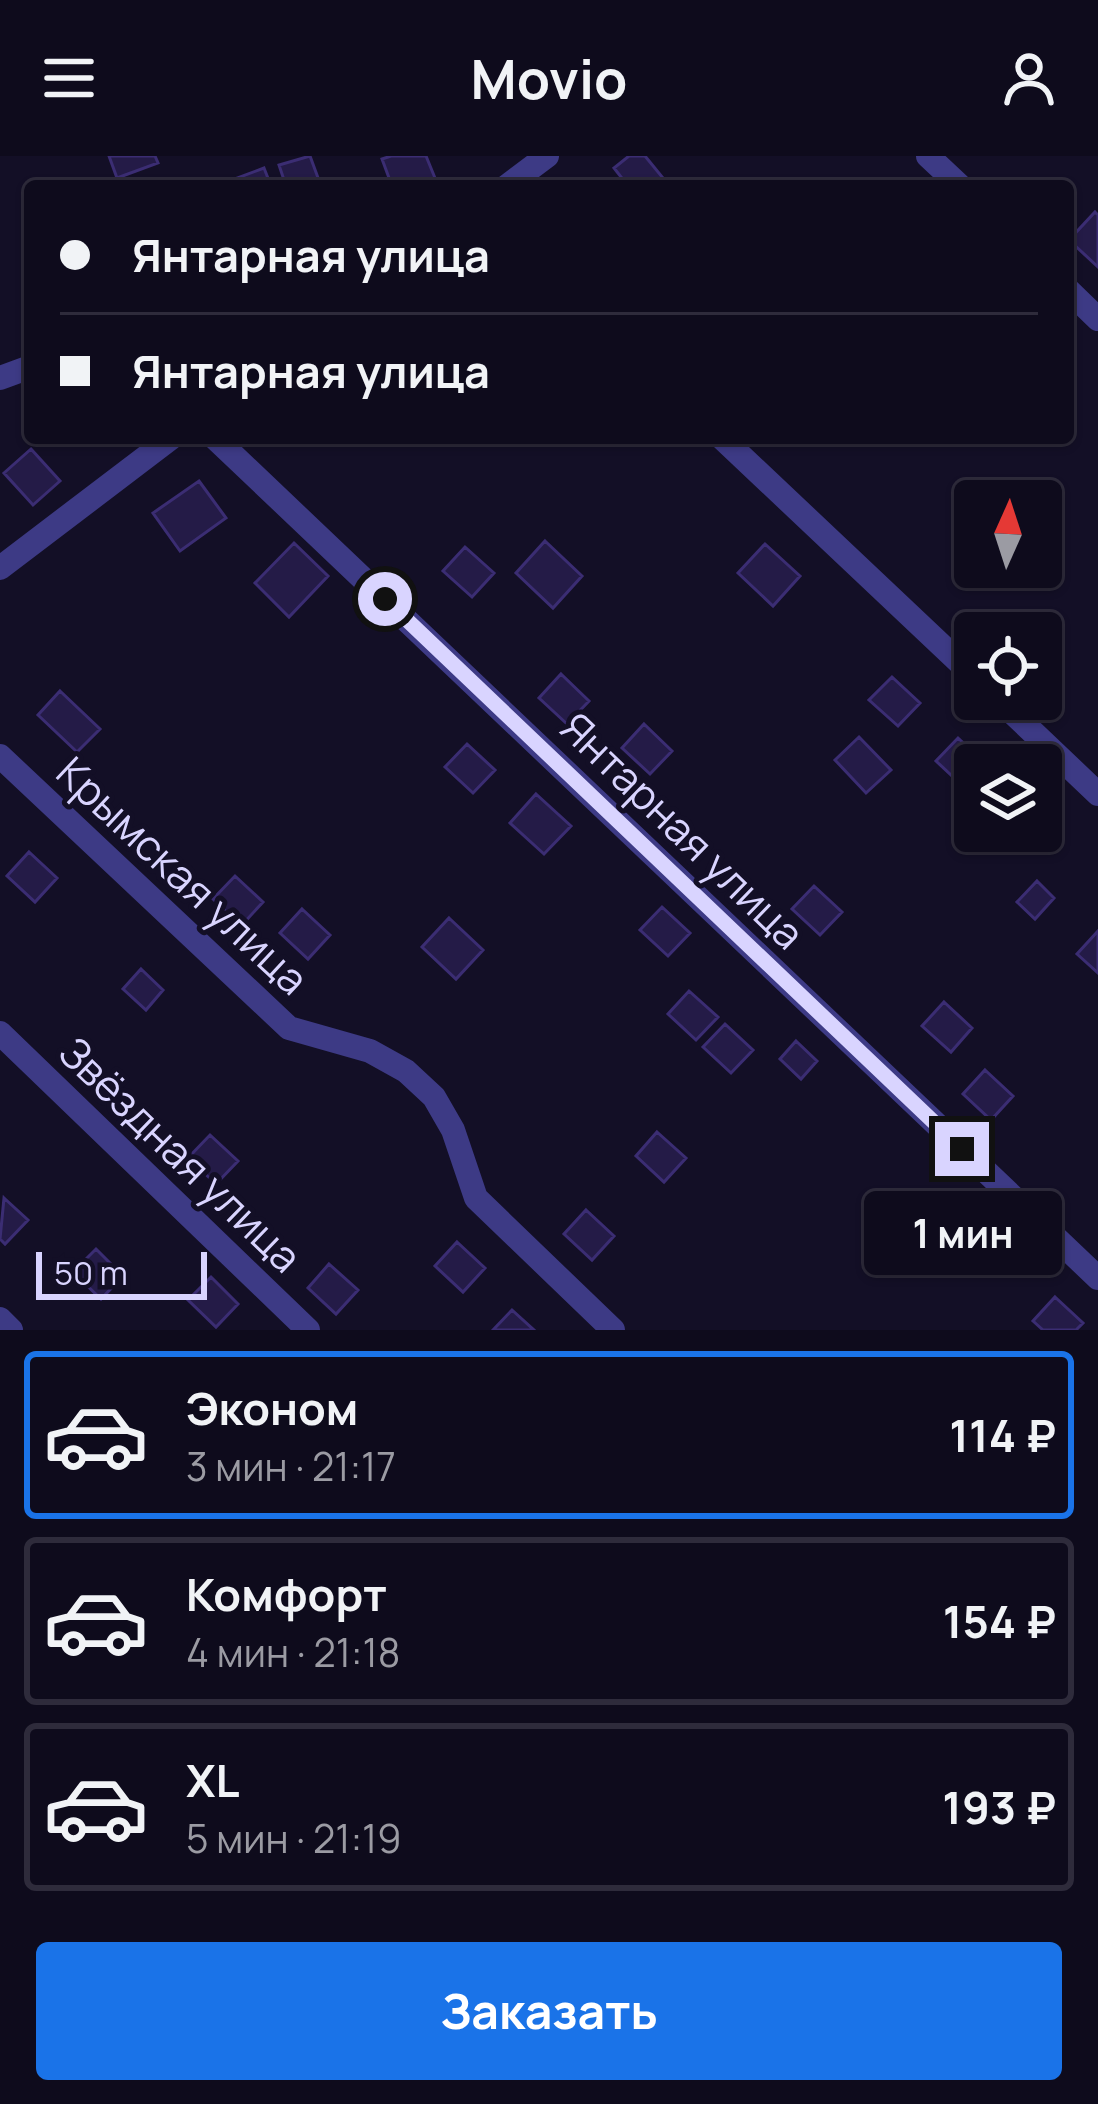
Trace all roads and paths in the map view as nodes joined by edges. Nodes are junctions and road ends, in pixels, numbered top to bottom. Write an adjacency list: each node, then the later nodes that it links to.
1 (547, 156): 3 (street)
2 (928, 156): 4 (street)
3 (515, 180)
4 (954, 180)
5 (1074, 296): 6 (street)
6 (1098, 319)
7 (163, 444): 10 (street)
8 (221, 444): 16 (street, Янтарная улица)
9 (728, 444): 11 (street)
10 (0, 568)
11 (954, 657)
12 (1020, 720): 14 (street)
13 (0, 756): 20 (street, Крымская улица)
14 (1098, 794)
15 (0, 1034): 19 (street, Звёздная улица)
16 (1098, 1278)
17 (0, 1319): 18 (street)
18 (11, 1330)
19 (308, 1330)
20 (613, 1330)

